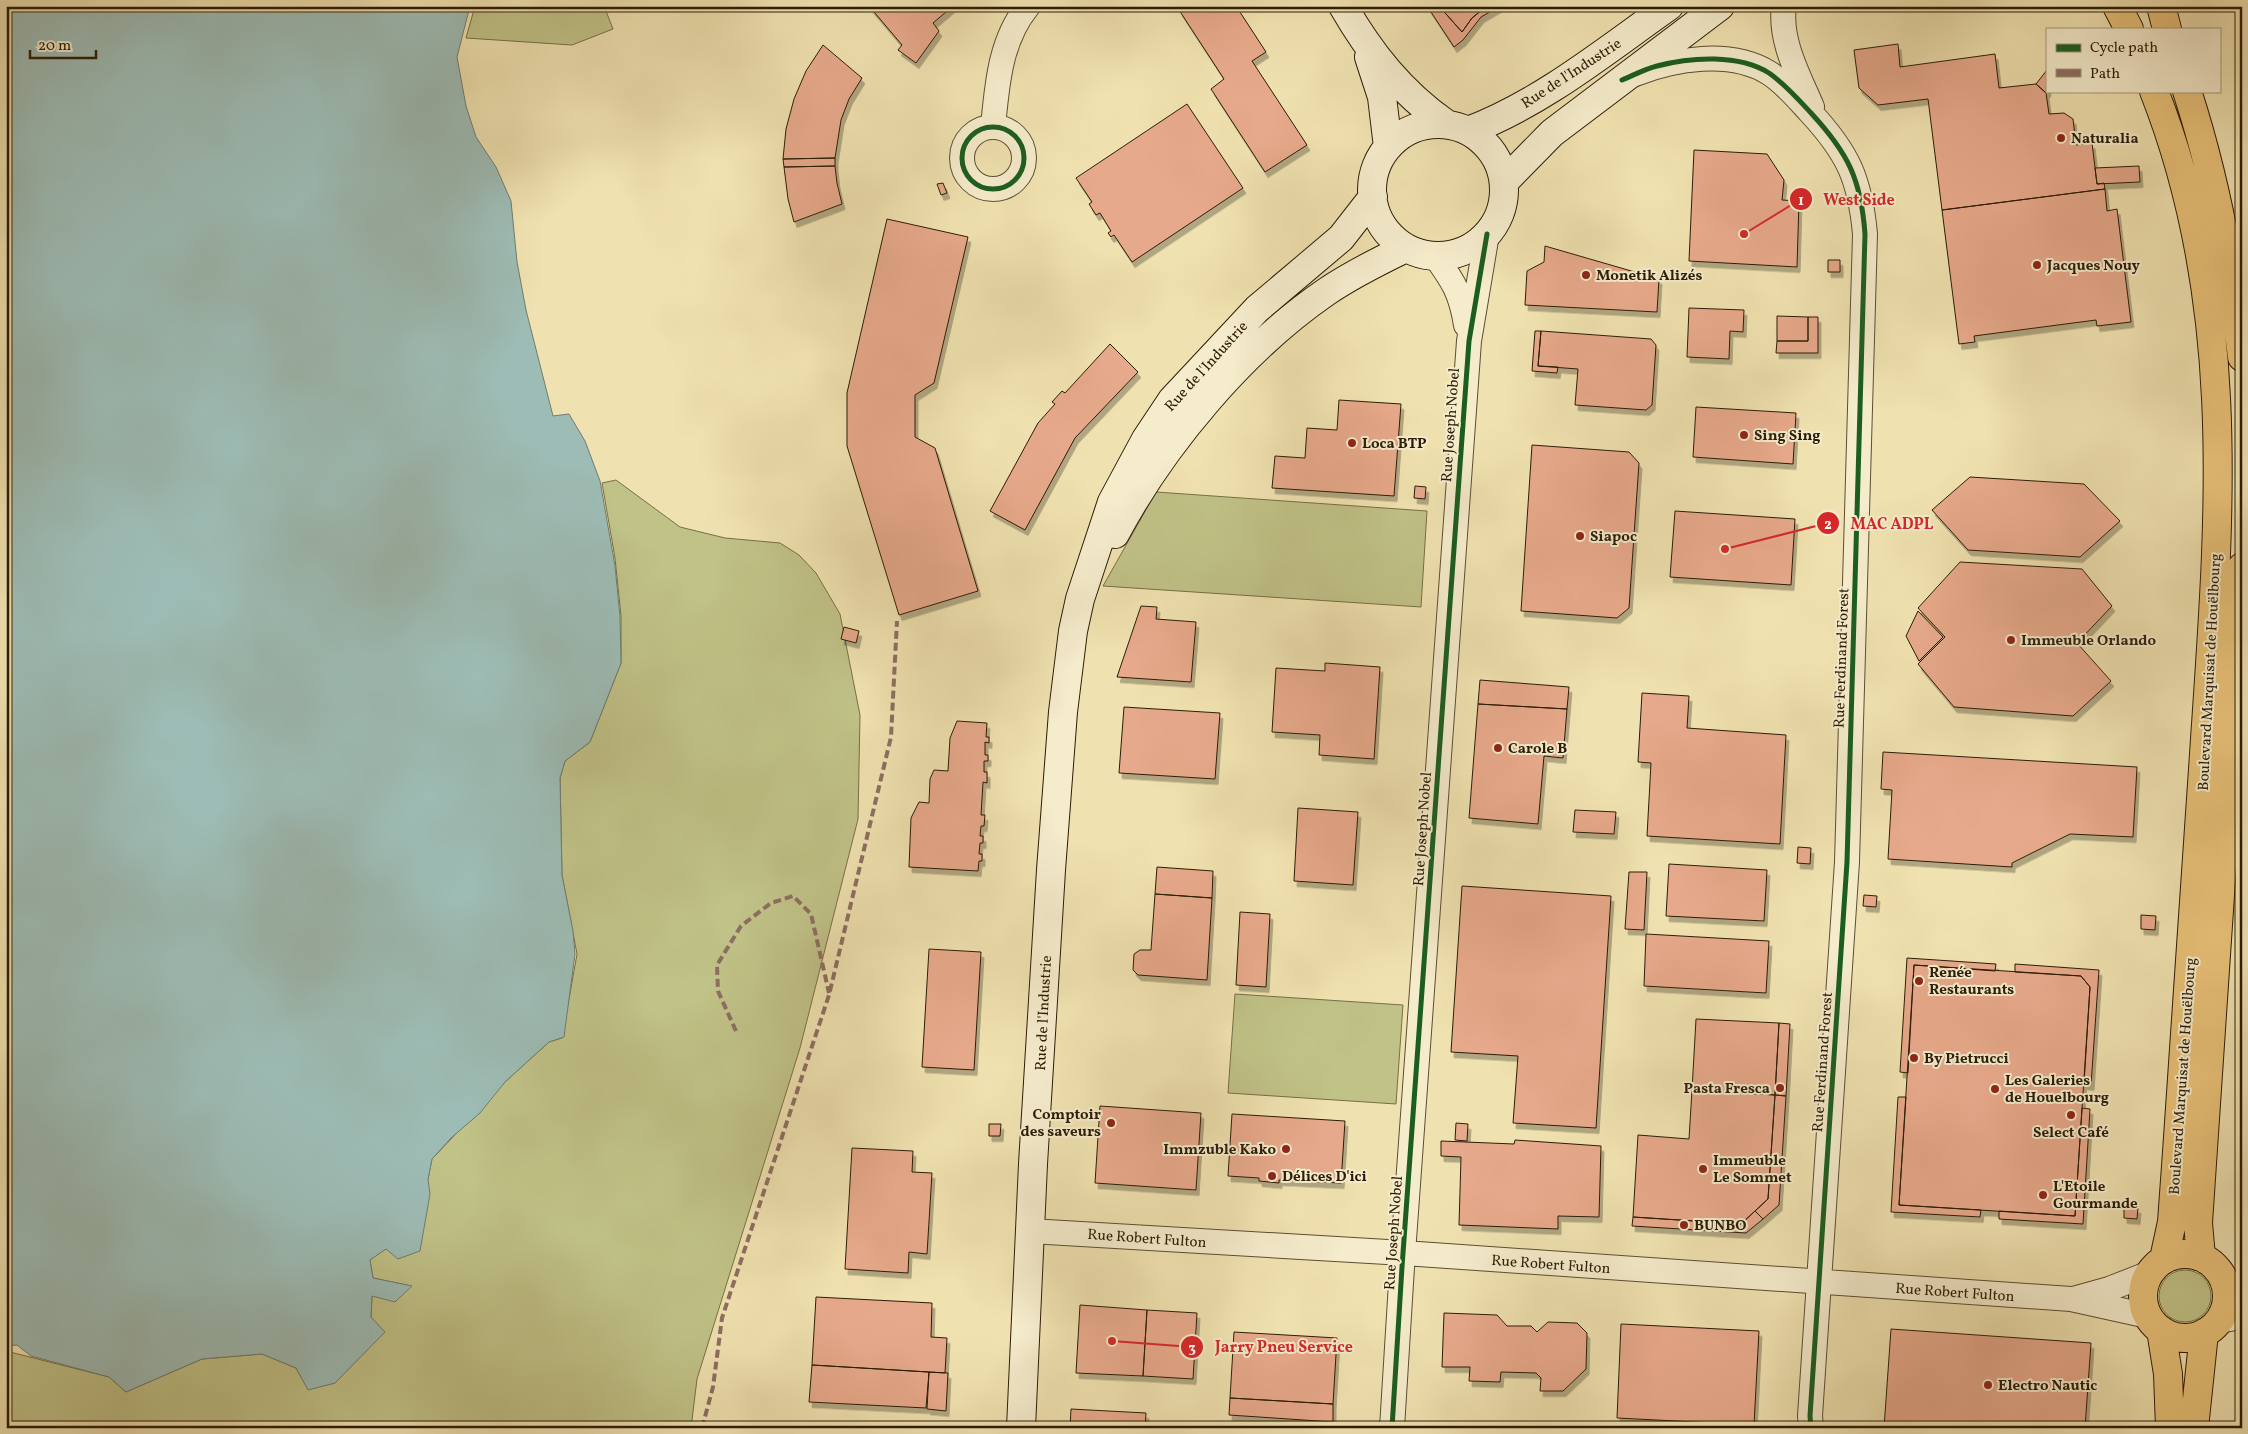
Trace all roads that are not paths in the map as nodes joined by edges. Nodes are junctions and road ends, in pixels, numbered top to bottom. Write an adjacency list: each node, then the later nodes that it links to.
1 (1028, 6): 15 (street)
2 (1343, 6): 10 (main road)
3 (1669, 6): 16 (main road, Rue de l'Industrie)
4 (1720, 6): 11 (main road)
5 (1784, 6): 14 (street, Rue Ferdinand Forest)
6 (2117, 6): 8 (main road)
7 (2161, 6): 9 (main road)
8 (2128, 28)
9 (2167, 28)
10 (1362, 37): 16 (main road); 17 (main road)
11 (1622, 80): 14 (street, Rue Ferdinand Forest); 18 (main road)
12 (2154, 92): 30 (main road, Boulevard Marquisat de Houëlbourg)
13 (2187, 92): 24 (main road)
14 (1818, 120): 31 (street, Rue Ferdinand Forest)
15 (993, 127)
16 (1456, 127): 17 (main road, Rue de l'Industrie); 18 (main road, Rue de l'Industrie)
17 (1388, 146): 19 (main road, Rue de l'Industrie)
18 (1504, 182): 20 (main road, Rue de l'Industrie)
19 (1373, 197): 21 (main road, Rue de l'Industrie); 26 (main road, Rue de l'Industrie)
20 (1487, 234): 22 (main road, Rue de l'Industrie); 23 (street, Rue Joseph Nobel)
21 (1406, 248): 22 (main road, Rue de l'Industrie); 26 (main road, Rue de l'Industrie)
22 (1435, 256): 23 (street, Rue Joseph Nobel)
23 (1469, 341): 28 (street, Rue Joseph Nobel)
24 (2242, 357)
25 (2242, 568): 29 (main road, Boulevard Marquisat de Houëlbourg)
26 (1080, 599): 27 (main road, Rue de l'Industrie)
27 (1030, 1231): 28 (street, Rue Robert Fulton); 36 (main road, Rue de l'Industrie)
28 (1404, 1254): 31 (street, Rue Robert Fulton); 37 (street, Rue Joseph Nobel)
29 (2202, 1257): 30 (main road); 32 (main road)
30 (2157, 1266): 33 (street, Rue Robert Fulton); 34 (main road)
31 (1819, 1283): 33 (street, Rue Robert Fulton); 38 (street, Rue Ferdinand Forest)
32 (2233, 1286): 35 (main road)
33 (2071, 1300): 34 (street, Rue Robert Fulton)
34 (2155, 1323): 35 (main road); 39 (main road)
35 (2221, 1324): 40 (main road)
36 (1021, 1428)
37 (1392, 1428)
38 (1811, 1428)
39 (2170, 1428)
40 (2194, 1428)

